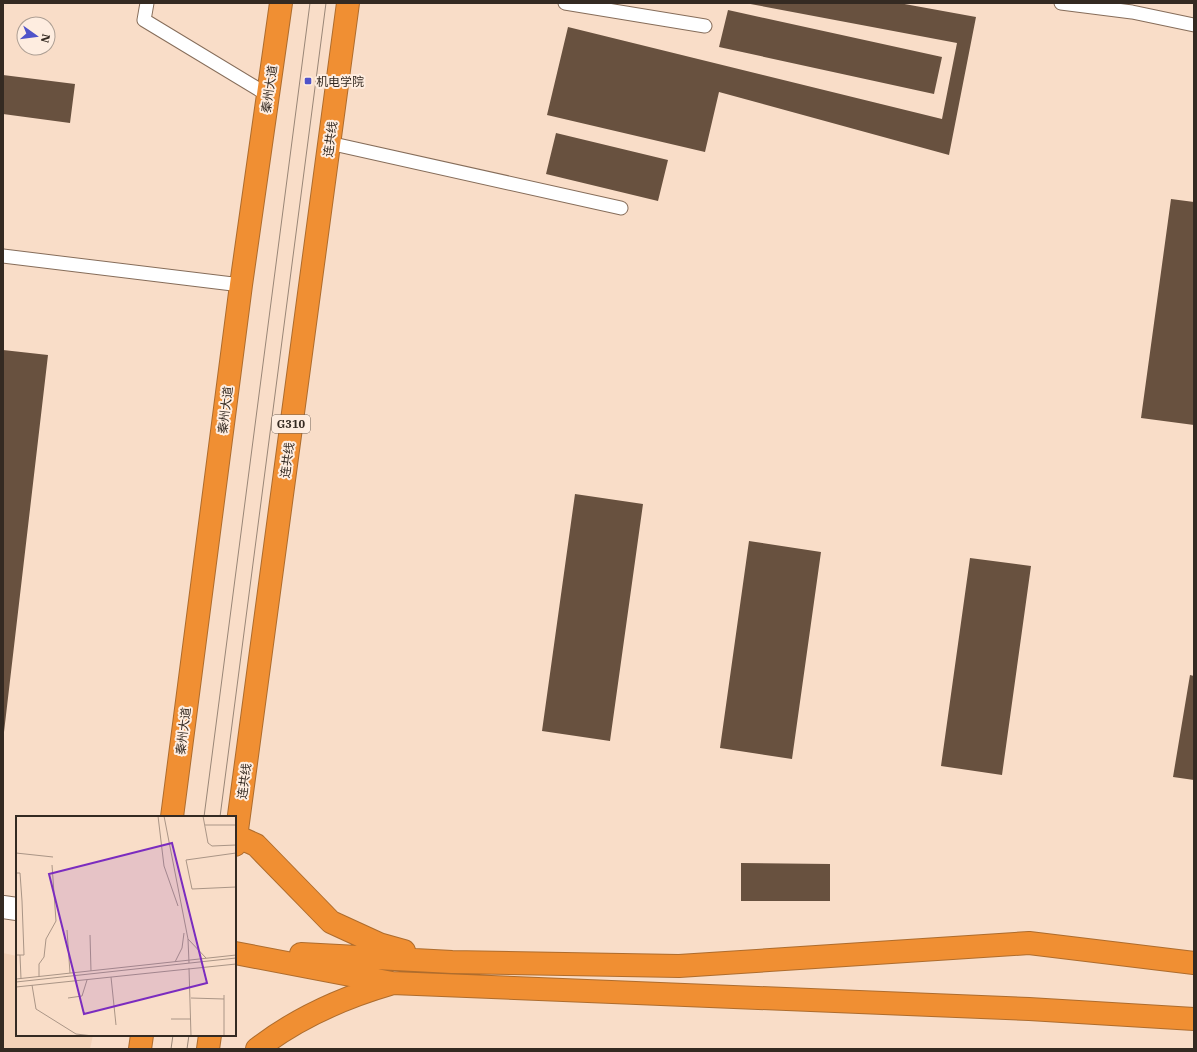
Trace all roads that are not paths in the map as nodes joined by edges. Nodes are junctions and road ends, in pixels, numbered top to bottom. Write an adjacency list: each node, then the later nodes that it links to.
1 (147, 3): 8 (lane)
2 (281, 3): 8 (highway, 秦州大道)
3 (348, 3): 9 (highway, 连共线 / G310)
4 (565, 3): 7 (lane)
5 (1061, 3): 6 (lane)
6 (1194, 25)
7 (705, 26)
8 (268, 95): 12 (highway, 秦州大道)
9 (329, 143): 10 (lane); 14 (highway, 连共线 / G310)
10 (621, 208)
11 (3, 256): 12 (lane)
12 (241, 285): 13 (highway, 秦州大道)
13 (172, 816)
14 (236, 841): 19 (highway)
15 (3, 907): 16 (street)
16 (16, 910)
17 (236, 952): 19 (highway)
18 (236, 952): 21 (highway)
19 (452, 962): 20 (highway)
20 (1194, 963)
21 (392, 983): 22 (highway); 27 (highway)
22 (1194, 1019)
23 (142, 1036): 25 (highway)
24 (210, 1036): 26 (highway)
25 (140, 1049)
26 (208, 1049)
27 (257, 1049)

